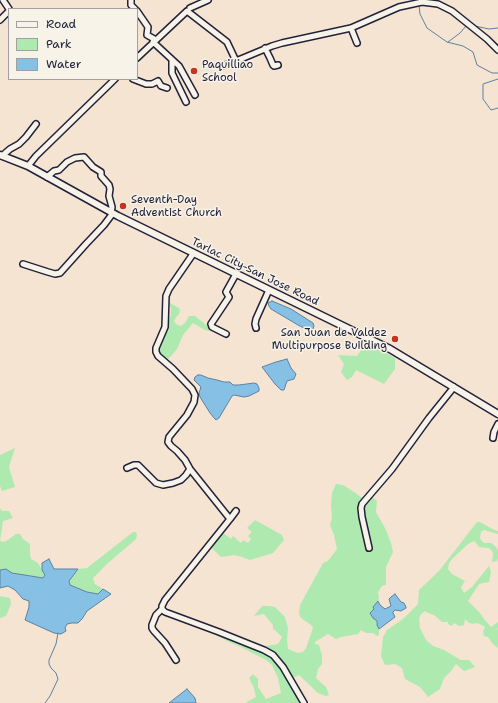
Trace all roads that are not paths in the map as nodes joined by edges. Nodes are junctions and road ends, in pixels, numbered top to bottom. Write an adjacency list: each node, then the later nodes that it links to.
1 (196, 0): 3 (street)
2 (208, 0): 3 (street)
3 (188, 10): 8 (street); 14 (street)
4 (8, 11): 6 (street)
5 (138, 12): 8 (street)
6 (0, 20)
7 (351, 28): 9 (street); 10 (street); 11 (street)
8 (154, 41): 12 (street); 13 (street)
9 (357, 43)
10 (265, 48): 14 (street); 16 (street)
11 (498, 50)
12 (138, 57)
13 (172, 60): 20 (street); 21 (street)
14 (236, 61): 15 (street)
15 (222, 66)
16 (278, 66)
17 (115, 80): 24 (street)
18 (136, 80): 19 (street)
19 (167, 88)
20 (195, 95)
21 (186, 102)
22 (36, 124): 23 (street)
23 (1, 156): 24 (main road, Tarlac City-San Jose Road)
24 (28, 166): 25 (main road, Tarlac City-San Jose Road)
25 (47, 177): 26 (main road, Tarlac City-San Jose Road); 26 (street)
26 (112, 213): 27 (main road, Tarlac City-San Jose Road); 28 (street)
27 (193, 254): 29 (main road, Tarlac City-San Jose Road); 38 (street)
28 (23, 264)
29 (236, 274): 30 (main road, Tarlac City-San Jose Road); 32 (street)
30 (269, 290): 31 (street); 33 (main road, Tarlac City-San Jose Road)
31 (256, 328)
32 (226, 334)
33 (454, 387): 34 (main road, Tarlac City-San Jose Road); 41 (street)
34 (498, 414)
35 (498, 424): 36 (street)
36 (493, 438)
37 (127, 468): 38 (street)
38 (190, 469): 40 (street)
39 (236, 511): 40 (street)
40 (230, 519): 42 (street)
41 (370, 548)
42 (162, 609): 43 (street); 44 (street)
43 (176, 660)
44 (304, 703)

